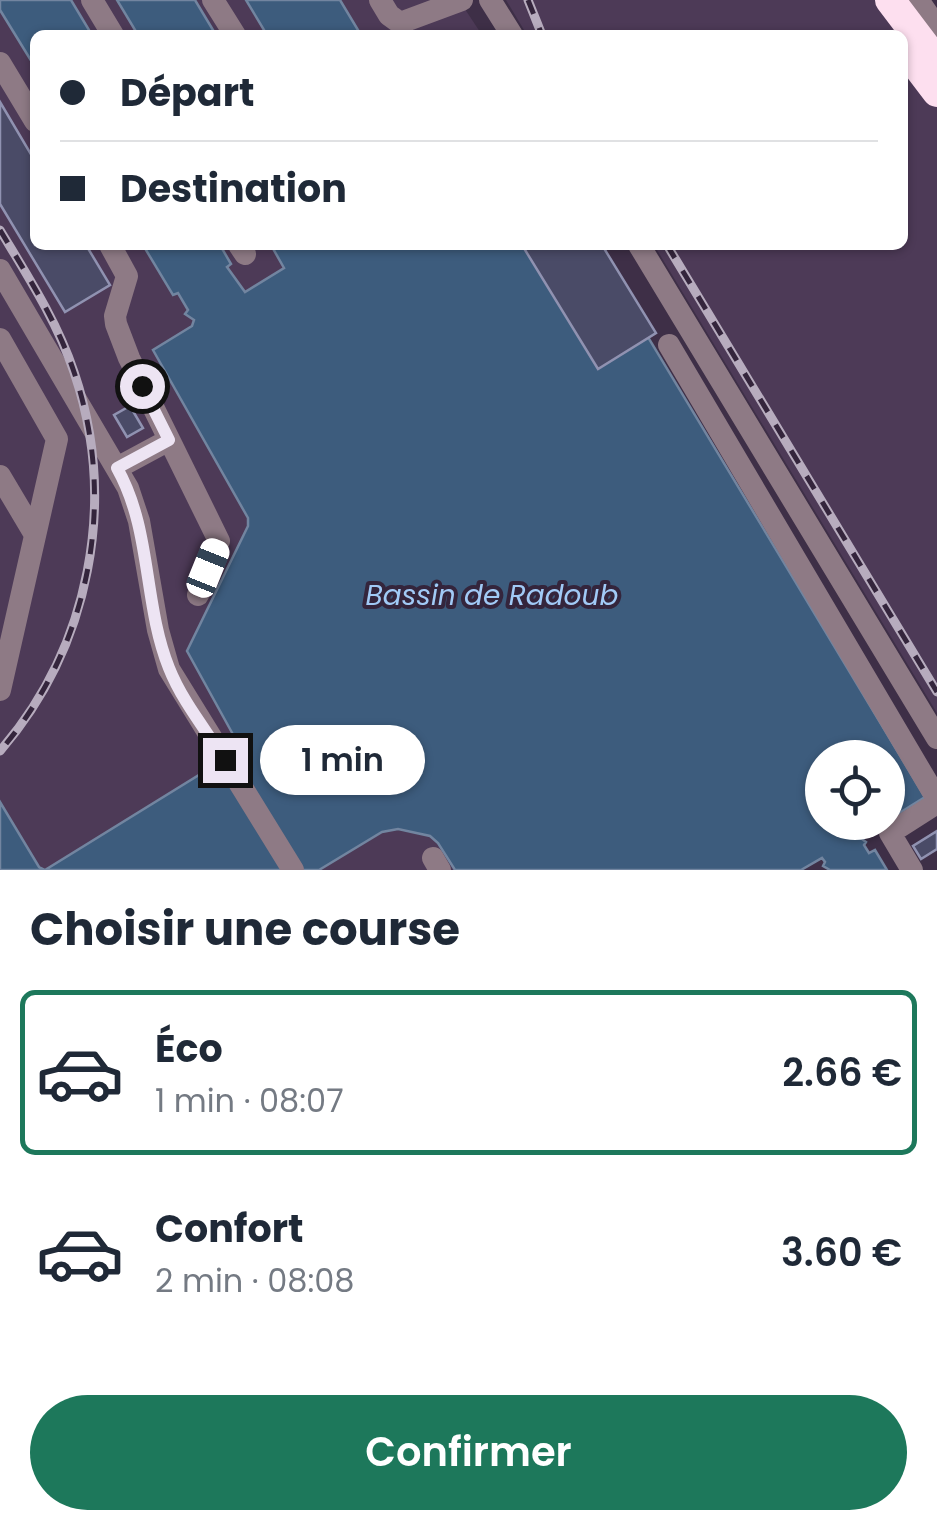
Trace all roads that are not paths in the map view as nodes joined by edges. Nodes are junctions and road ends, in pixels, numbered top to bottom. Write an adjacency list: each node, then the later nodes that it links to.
1 (92, 0): 10 (street)
2 (213, 0): 11 (street)
3 (380, 0): 4 (street)
4 (462, 0)
5 (490, 0): 12 (street)
6 (868, 0): 13 (highway)
7 (890, 0): 15 (highway)
8 (918, 0): 9 (street)
9 (937, 27)
10 (110, 30)
11 (231, 30)
12 (509, 30)
13 (890, 30)
14 (908, 54): 17 (highway, bridge)
15 (937, 62)
16 (0, 63): 18 (street)
17 (937, 92)
18 (30, 113)
19 (113, 250): 24 (street)
20 (642, 250): 30 (street)
21 (0, 270): 25 (street)
22 (0, 340): 27 (street)
23 (668, 346): 31 (street)
24 (169, 440): 25 (street); 28 (street)
25 (117, 468): 32 (street)
26 (0, 476): 27 (street)
27 (34, 533): 29 (street)
28 (198, 595)
29 (0, 690)
30 (937, 738)
31 (937, 801): 33 (street)
32 (293, 870)
33 (912, 870)

